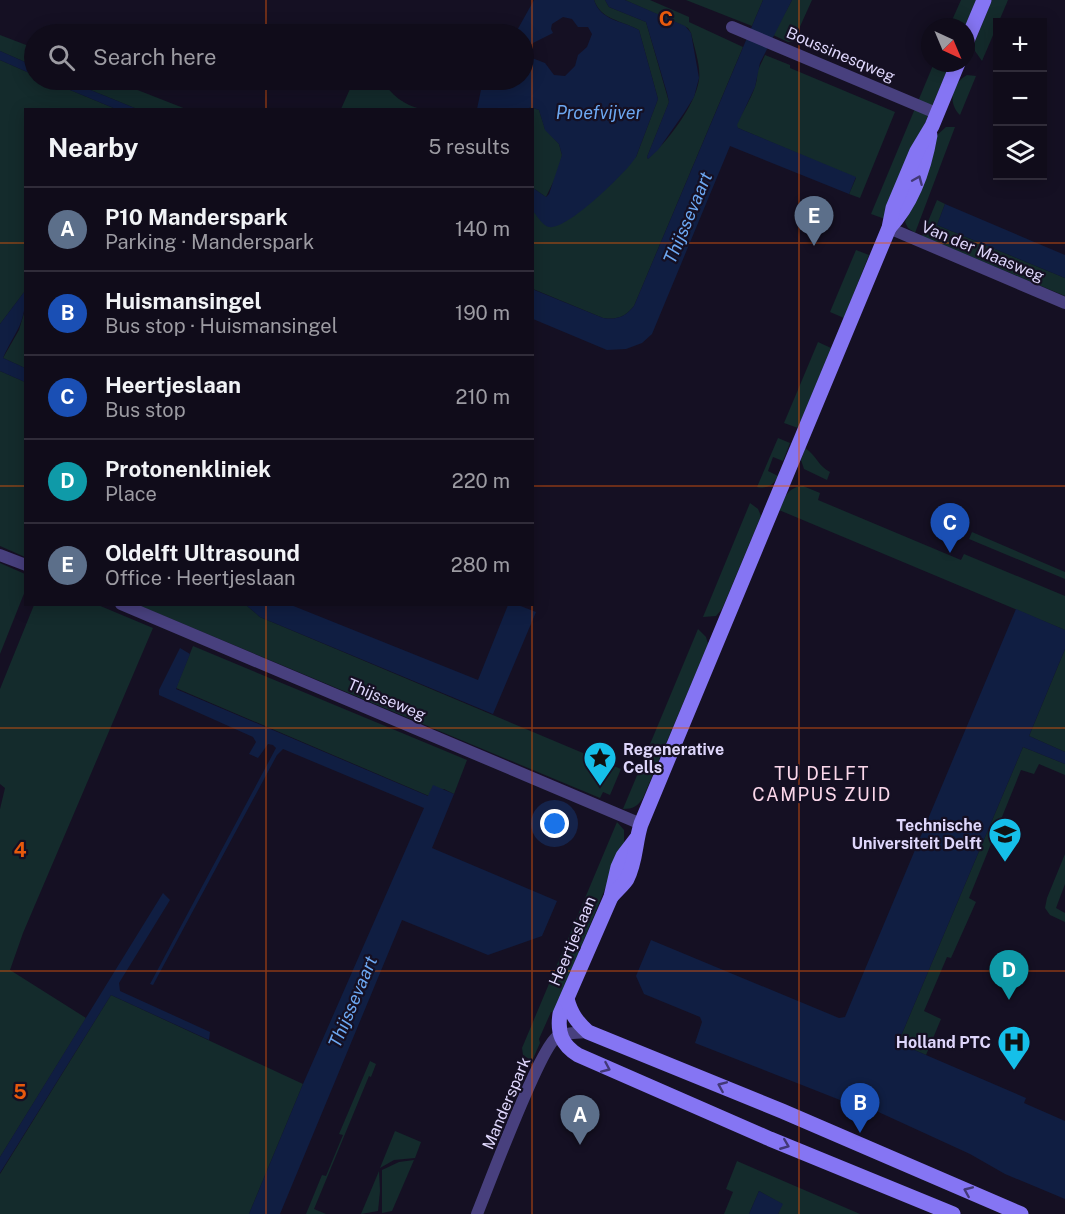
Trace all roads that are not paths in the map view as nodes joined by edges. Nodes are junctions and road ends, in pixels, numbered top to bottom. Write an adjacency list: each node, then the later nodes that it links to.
1 (984, 0): 2 (street)
2 (975, 22)
3 (732, 27): 5 (street, Boussinesqweg)
4 (954, 72): 5 (street, Heertjeslaan)
5 (934, 119): 6 (street, Heertjeslaan)
6 (889, 228): 7 (street, Van der Maasweg); 11 (street, Heertjeslaan)
7 (1065, 303)
8 (0, 555): 9 (street)
9 (24, 564)
10 (126, 606): 11 (street, Thijsseweg)
11 (641, 824): 12 (street, Heertjeslaan)
12 (567, 999): 13 (street, Heertjeslaan); 14 (street, Heertjeslaan)
13 (588, 1032): 14 (street); 17 (street, one-way to 13)
14 (559, 1036): 15 (street, Manderspark); 16 (street, one-way to 16)
15 (477, 1214)
16 (952, 1214)
17 (1022, 1214)

